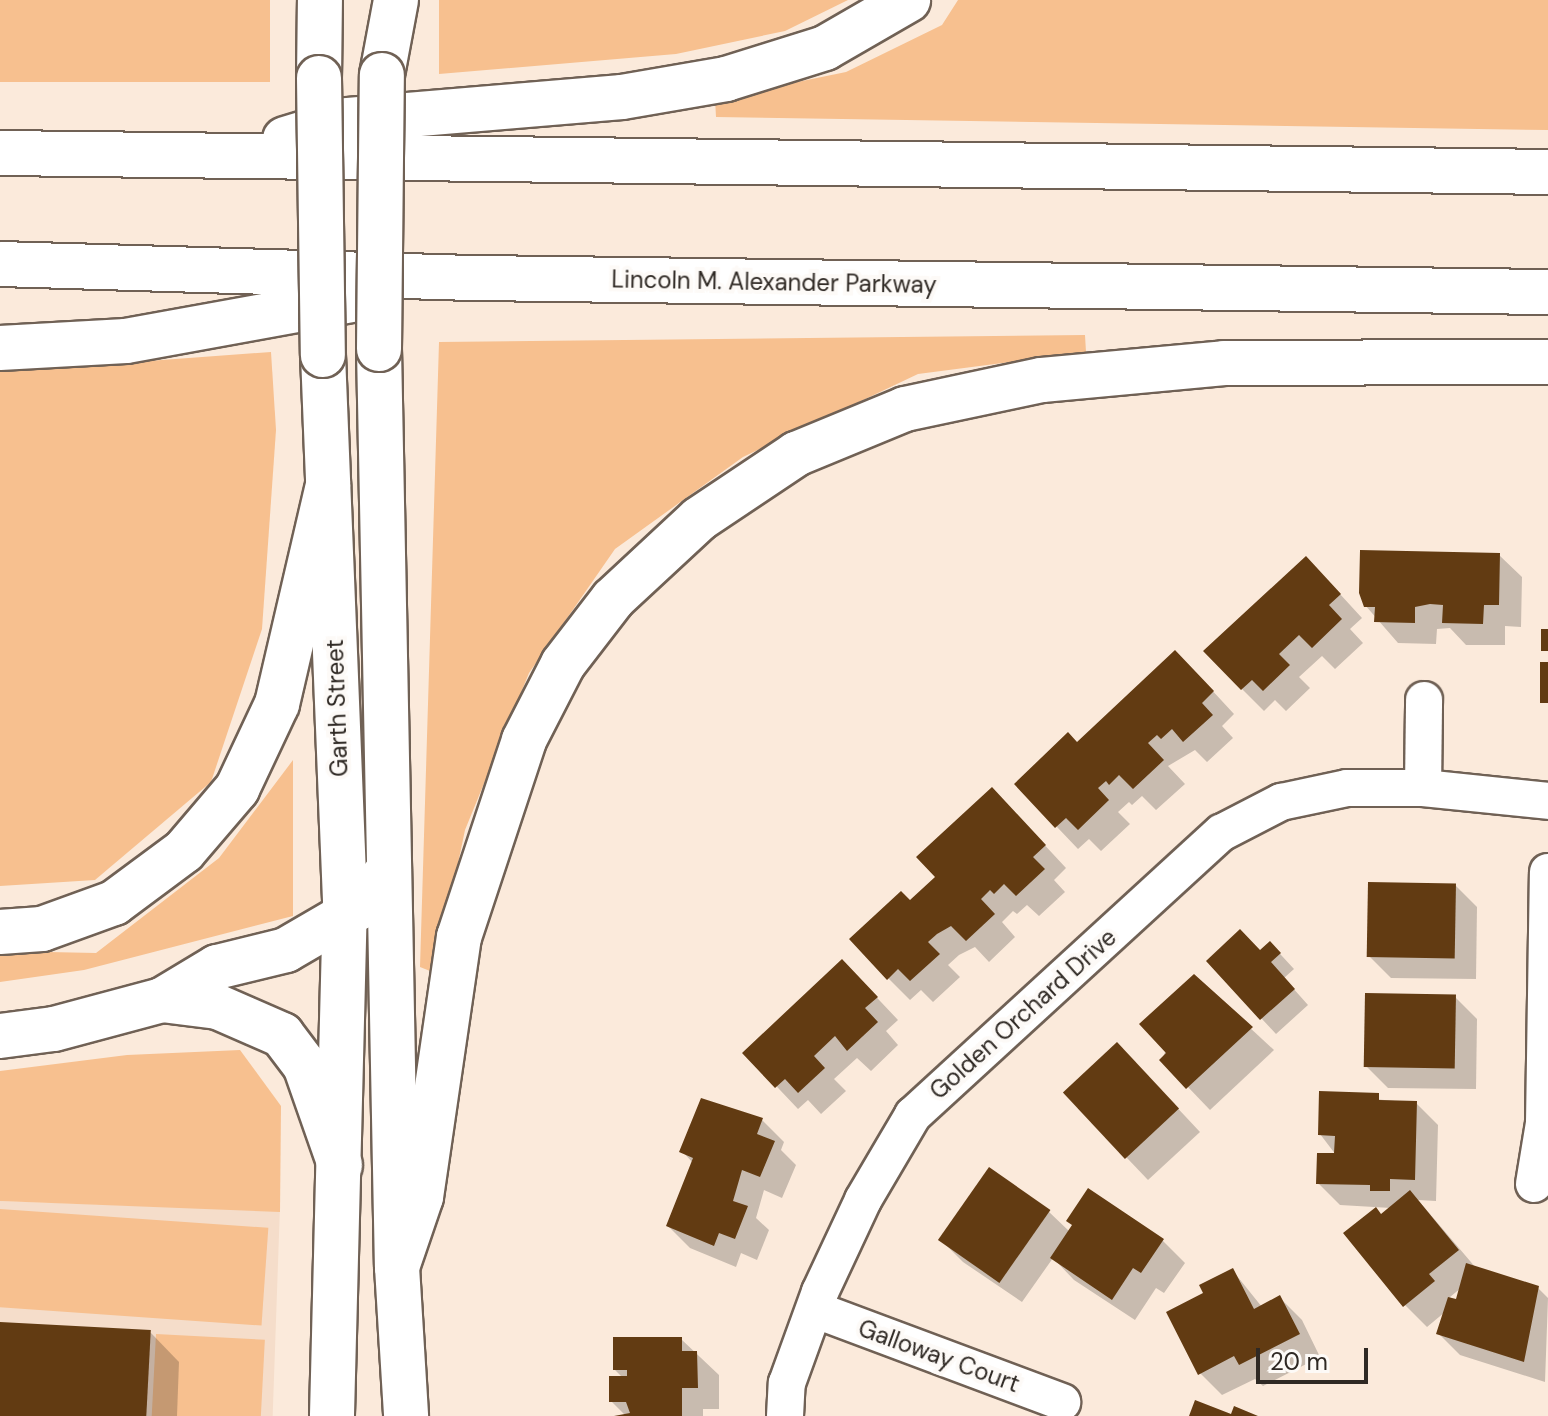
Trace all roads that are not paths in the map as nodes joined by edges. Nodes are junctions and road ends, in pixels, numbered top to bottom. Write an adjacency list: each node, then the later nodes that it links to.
1 (320, 0): 14 (main road, Garth Street, bridge)
2 (380, 0): 5 (main road, Garth Street)
3 (396, 0): 5 (main road)
4 (908, 0): 7 (main road)
5 (382, 75): 18 (main road, Garth Street, bridge)
6 (0, 153): 7 (main road)
7 (225, 158): 8 (main road)
8 (1548, 172)
9 (0, 264): 10 (main road, Lincoln M. Alexander Parkway)
10 (477, 278): 11 (main road, Lincoln M. Alexander Parkway); 12 (main road)
11 (1548, 292)
12 (0, 348)
13 (1548, 362): 26 (main road)
14 (328, 485): 20 (main road, Garth Street); 21 (main road)
15 (1424, 700): 16 (street)
16 (1423, 788): 17 (street, Golden Orchard Drive); 27 (street, Golden Orchard Drive)
17 (1548, 801)
18 (389, 869): 20 (main road); 26 (main road, Garth Street)
19 (1548, 872): 25 (street)
20 (345, 918): 22 (main road); 24 (main road, Garth Street)
21 (0, 932)
22 (162, 1000): 23 (main road); 24 (main road)
23 (0, 1036)
24 (340, 1165): 29 (main road, Garth Street)
25 (1534, 1184)
26 (397, 1267): 30 (main road, Garth Street)
27 (816, 1310): 28 (street, Galloway Court); 31 (street, Golden Orchard Drive)
28 (1062, 1402)
29 (332, 1416)
30 (406, 1416)
31 (785, 1416)

